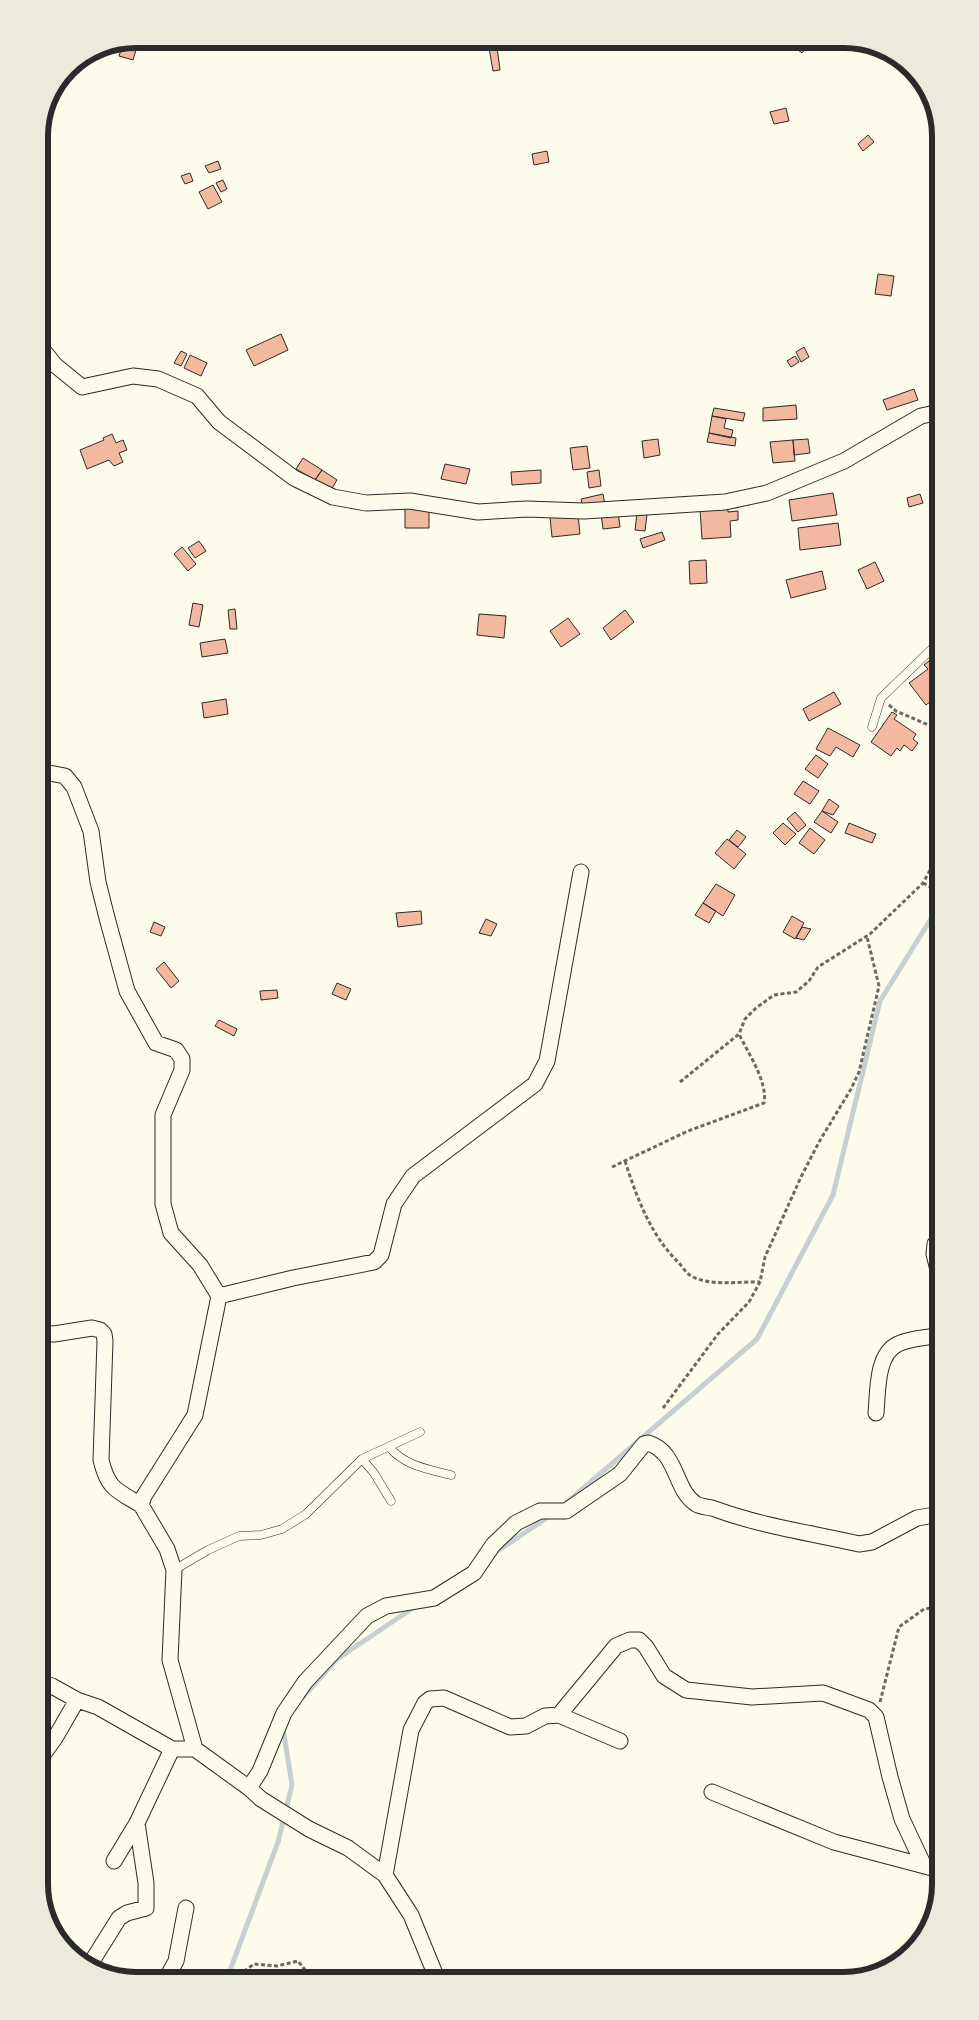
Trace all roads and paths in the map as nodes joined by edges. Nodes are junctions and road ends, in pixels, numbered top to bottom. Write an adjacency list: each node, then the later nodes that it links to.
1 (48, 356): 2 (street)
2 (932, 414)
3 (932, 649): 4 (lane)
4 (881, 698): 5 (lane); 6 (path)
5 (872, 727)
6 (932, 727)
7 (48, 773): 18 (street)
8 (932, 867): 10 (path)
9 (581, 872): 18 (street)
10 (923, 883): 11 (path); 12 (path)
11 (932, 888)
12 (866, 937): 13 (path); 17 (path)
13 (739, 1034): 14 (path); 15 (path)
14 (680, 1082)
15 (625, 1161): 16 (path); 17 (path)
16 (612, 1167)
17 (760, 1282): 21 (path)
18 (219, 1296): 28 (street)
19 (48, 1334): 28 (street)
20 (932, 1337): 22 (street)
21 (663, 1408)
22 (876, 1413)
23 (420, 1432): 24 (lane)
24 (389, 1447): 25 (lane); 26 (lane)
25 (362, 1460): 27 (lane); 30 (lane)
26 (451, 1475)
27 (390, 1501)
28 (141, 1505): 30 (street)
29 (932, 1515): 40 (street)
30 (174, 1570): 39 (street)
31 (932, 1608): 35 (path)
32 (48, 1685): 33 (street)
33 (77, 1700): 37 (street); 38 (street)
34 (559, 1715): 35 (street); 36 (street); 46 (street)
35 (876, 1717): 44 (street)
36 (620, 1741)
37 (48, 1748)
38 (172, 1749): 39 (street); 42 (street)
39 (196, 1749): 40 (street)
40 (249, 1788): 46 (street)
41 (712, 1792): 44 (street)
42 (137, 1823): 43 (street); 48 (street)
43 (114, 1862)
44 (924, 1866): 45 (street)
45 (932, 1868)
46 (385, 1875): 52 (street)
47 (186, 1908): 49 (street)
48 (92, 1961)
49 (170, 1972)
50 (247, 1972): 51 (path)
51 (306, 1972)
52 (434, 1972)

